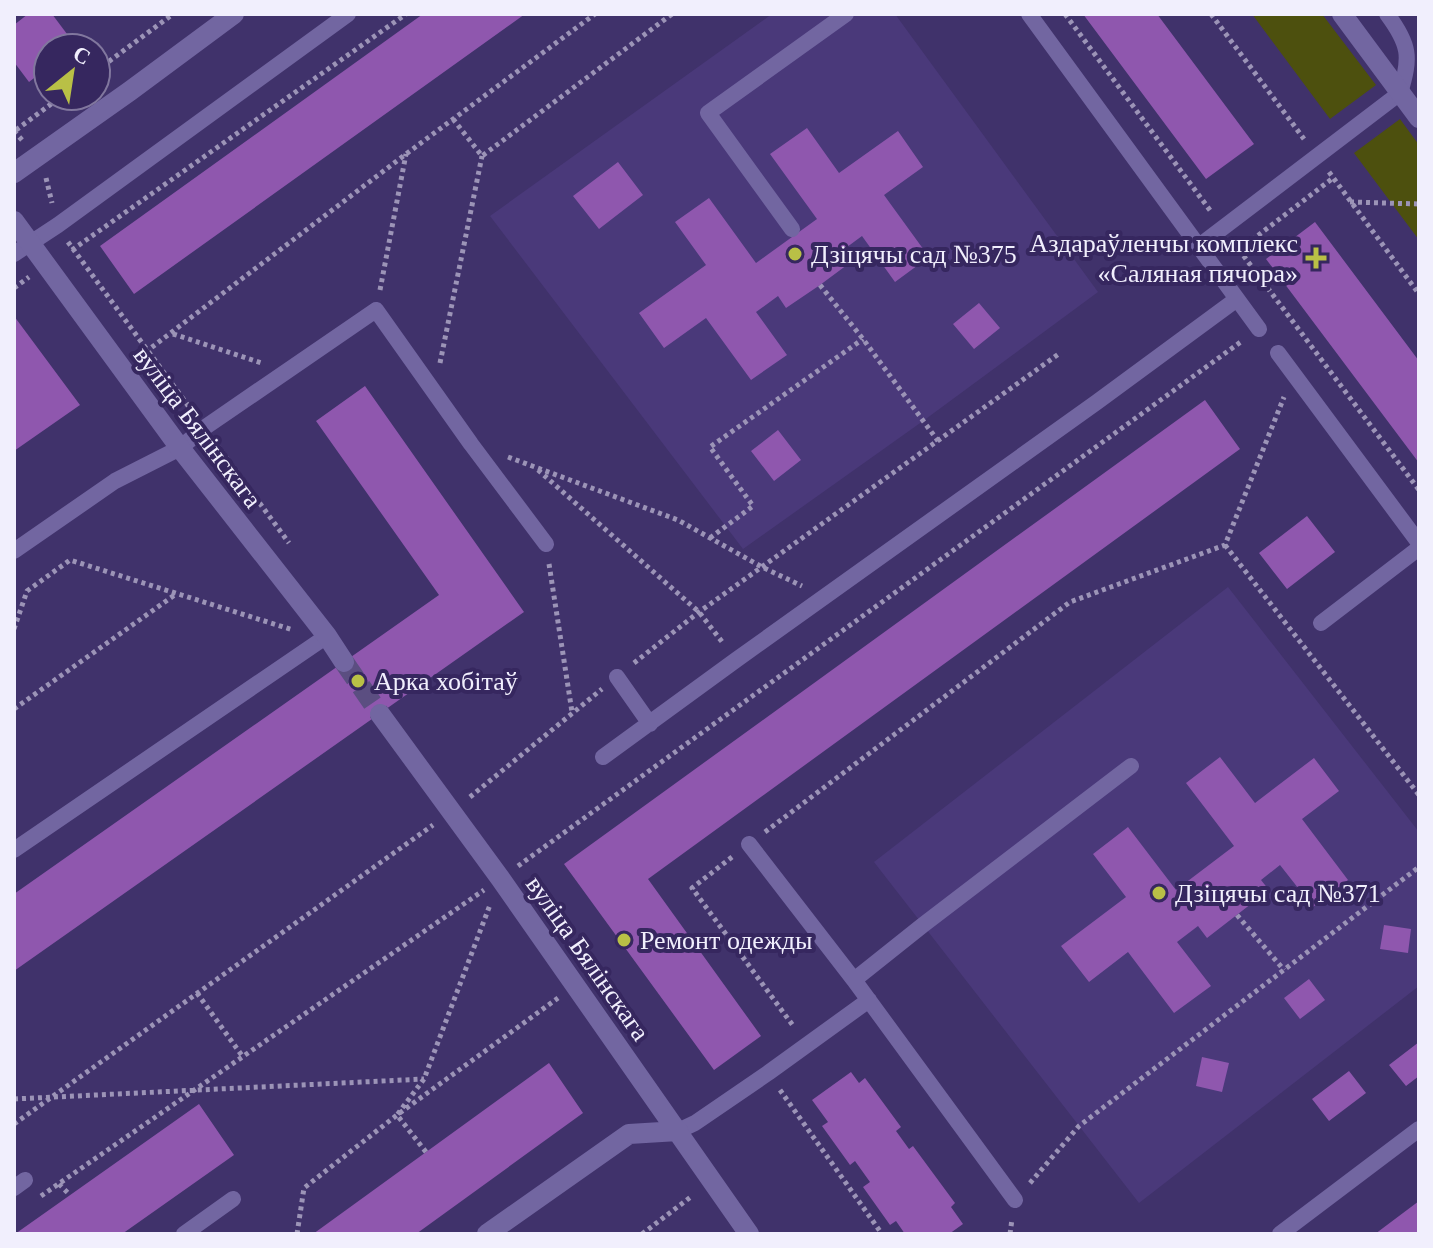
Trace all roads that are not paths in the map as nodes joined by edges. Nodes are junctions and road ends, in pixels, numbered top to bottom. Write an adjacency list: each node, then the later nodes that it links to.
1 (234, 14): 9 (street)
2 (348, 14): 13 (lane)
3 (846, 14): 11 (lane)
4 (1029, 14): 12 (lane)
5 (1342, 14): 7 (street)
6 (1387, 14): 7 (lane)
7 (1400, 93): 8 (street); 12 (lane)
8 (1419, 118)
9 (14, 173)
10 (14, 221): 13 (street, вуліца Бялінскага)
11 (792, 229)
12 (1199, 246): 14 (lane)
13 (22, 248): 17 (street, вуліца Бялінскага)
14 (1237, 299): 15 (lane); 26 (lane)
15 (1259, 329)
16 (1278, 353): 19 (lane)
17 (180, 448): 18 (lane); 20 (lane); 22 (street, вуліца Бялінскага)
18 (546, 544)
19 (1419, 546): 21 (lane)
20 (14, 551)
21 (1321, 623)
22 (327, 636): 23 (street, вуліца Бялінскага); 30 (lane)
23 (344, 662)
24 (617, 677): 26 (lane)
25 (380, 714): 34 (street, вуліца Бялінскага)
26 (650, 724): 27 (lane)
27 (603, 757)
28 (1131, 766): 31 (lane)
29 (749, 844): 31 (lane)
30 (14, 850)
31 (854, 980): 32 (lane)
32 (869, 1000): 34 (lane); 36 (lane)
33 (1419, 1129): 40 (lane)
34 (678, 1131): 38 (street); 39 (street, вуліца Бялінскага)
35 (233, 1199): 37 (lane)
36 (1015, 1200)
37 (184, 1234)
38 (487, 1234)
39 (749, 1234)
40 (1280, 1234)

